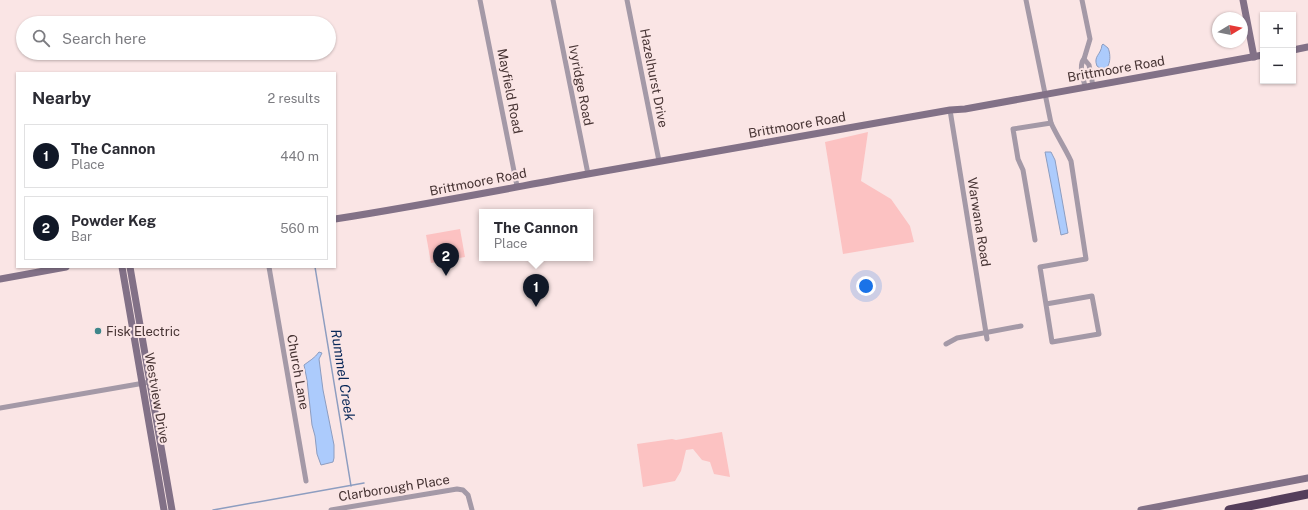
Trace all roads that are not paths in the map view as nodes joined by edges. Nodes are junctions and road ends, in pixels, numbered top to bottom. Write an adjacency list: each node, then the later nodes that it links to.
1 (480, 0): 19 (street, Mayfield Road)
2 (553, 0): 18 (street, Ivyridge Road)
3 (627, 0): 17 (street, Hazelhurst Drive)
4 (1026, 0): 14 (street)
5 (1082, 0): 11 (street)
6 (1243, 0): 10 (main road)
7 (1308, 47): 8 (main road)
8 (1296, 49)
9 (1260, 56): 10 (main road, Brittmoore Road)
10 (1254, 57): 12 (main road, Brittmoore Road)
11 (1084, 59): 12 (street); 13 (street)
12 (1093, 86): 13 (main road, Brittmoore Road)
13 (1085, 87): 14 (main road, Brittmoore Road)
14 (1045, 94): 15 (main road, Brittmoore Road); 16 (street)
15 (950, 110): 17 (main road, Brittmoore Road); 29 (street, Warwana Road)
16 (1051, 123): 21 (street); 27 (street)
17 (659, 161): 18 (main road, Brittmoore Road)
18 (588, 174): 19 (main road, Brittmoore Road)
19 (517, 186): 20 (main road, Brittmoore Road)
20 (336, 219)
21 (1035, 240)
22 (60, 268): 26 (main road)
23 (122, 268): 33 (main road, Westview Drive)
24 (130, 268): 32 (main road, Westview Drive)
25 (269, 268): 36 (street, Church Lane)
26 (0, 279)
27 (1046, 304): 27 (street)
28 (1021, 326): 29 (street)
29 (986, 332): 30 (street, Warwana Road); 31 (street)
30 (987, 339)
31 (946, 344)
32 (150, 382): 33 (street); 39 (main road, Westview Drive)
33 (142, 383): 34 (street); 38 (main road, Westview Drive)
34 (0, 408)
35 (1308, 478): 42 (main road)
36 (306, 481)
37 (1308, 494): 43 (highway)
38 (164, 510)
39 (172, 510)
40 (331, 510): 41 (street, Clarborough Place)
41 (472, 510)
42 (1141, 510)
43 (1228, 510)

